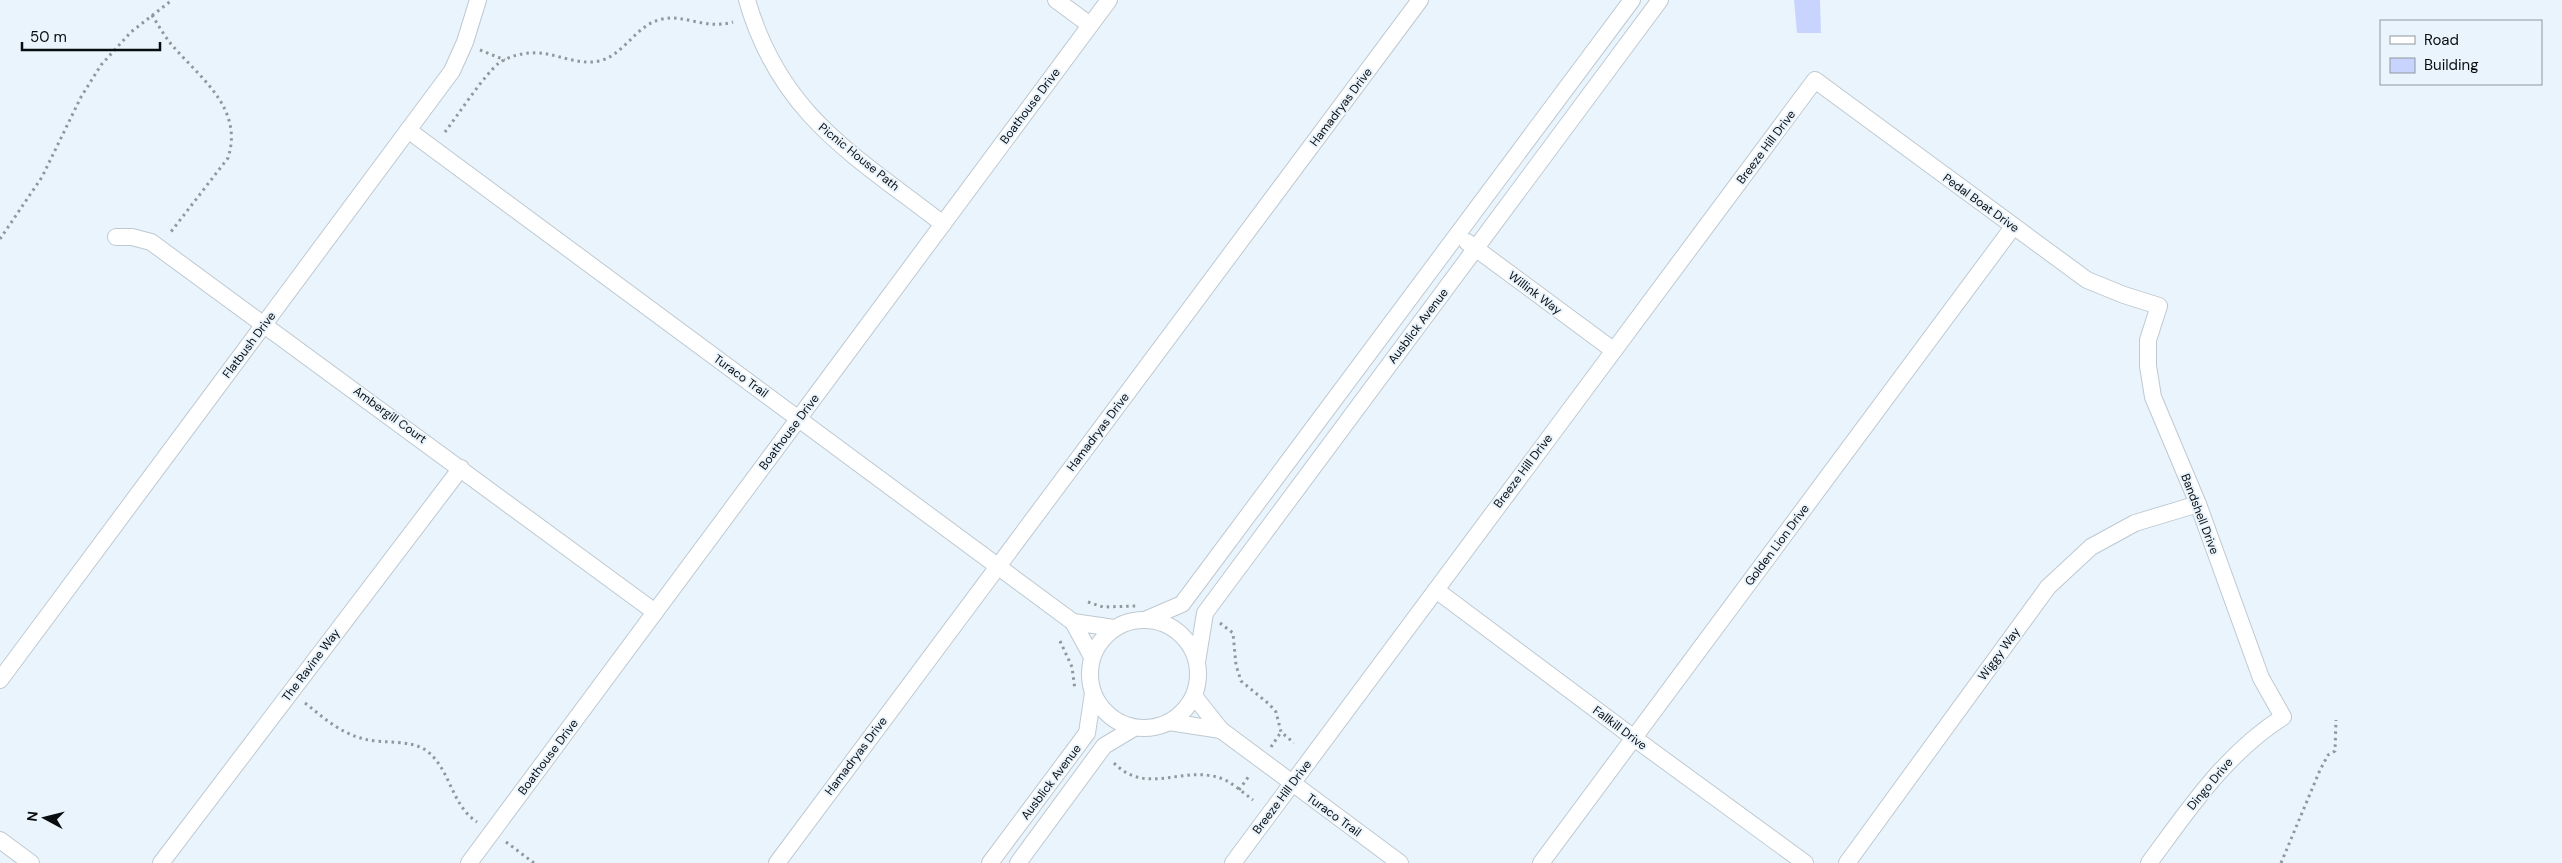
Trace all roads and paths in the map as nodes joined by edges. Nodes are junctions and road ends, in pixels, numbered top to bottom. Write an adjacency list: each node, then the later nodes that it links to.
1 (172, 0): 9 (path)
2 (478, 0): 15 (street, Flatbush Drive)
3 (747, 0): 17 (street, Picnic House Path)
4 (1056, 0): 11 (street)
5 (1109, 0): 11 (street, Boathouse Drive)
6 (1420, 0): 30 (street, Hamadryas Drive)
7 (1632, 0): 20 (street, Ausblick Avenue)
8 (1660, 0): 23 (street, Ausblick Avenue)
9 (152, 15): 19 (path); 22 (path)
10 (733, 22): 13 (path)
11 (1090, 25): 17 (street, Boathouse Drive)
12 (480, 50): 13 (path)
13 (505, 60): 16 (path)
14 (1815, 80): 18 (street, Pedal Boat Drive); 26 (street, Breeze Hill Drive)
15 (408, 130): 25 (street, Flatbush Drive); 27 (street, Turaco Trail)
16 (445, 132)
17 (943, 224): 27 (street, Boathouse Drive)
18 (2013, 228): 24 (street, Pedal Boat Drive); 51 (street, Golden Lion Drive)
19 (170, 233)
20 (1457, 235): 23 (street, Willink Way); 33 (street, Ausblick Avenue)
21 (116, 237): 25 (street, Ambergill Court)
22 (0, 239)
23 (1476, 249): 26 (street, Willink Way); 39 (street, Ausblick Avenue)
24 (2159, 306): 29 (street, Bandshell Drive)
25 (265, 323): 28 (street, Ambergill Court); 40 (street, Flatbush Drive)
26 (1613, 350): 31 (street, Breeze Hill Drive)
27 (799, 419): 30 (street, Turaco Trail); 32 (street, Boathouse Drive)
28 (460, 468): 32 (street, Ambergill Court); 63 (street, The Ravine Way)
29 (2198, 504): 45 (street, Bandshell Drive); 73 (street, Wiggy Way)
30 (998, 566): 34 (street, Turaco Trail); 66 (street, Hamadryas Drive)
31 (1436, 590): 51 (street, Fallkill Drive); 56 (street, Breeze Hill Drive)
32 (656, 612): 64 (street, Boathouse Drive)
33 (1147, 619): 36 (street); 39 (street)
34 (1074, 622): 36 (street, Turaco Trail); 38 (street, Turaco Trail)
35 (1219, 622): 50 (path)
36 (1114, 628): 38 (street)
37 (1060, 641): 41 (path)
38 (1092, 657): 42 (street)
39 (1197, 662): 43 (street)
40 (0, 680)
41 (1075, 692)
42 (1093, 693): 48 (street); 67 (street, Ausblick Avenue)
43 (1194, 696): 47 (street); 49 (street, Turaco Trail)
44 (305, 704): 59 (path)
45 (2282, 717): 74 (street, Dingo Drive)
46 (2336, 720): 75 (path)
47 (1169, 722): 48 (street); 49 (street, Turaco Trail)
48 (1134, 728): 68 (street, Ausblick Avenue)
49 (1221, 730): 56 (street, Turaco Trail)
50 (1281, 732): 52 (path); 53 (path)
51 (1634, 738): 71 (street, Golden Lion Drive); 72 (street, Fallkill Drive)
52 (1294, 743)
53 (1271, 747)
54 (1114, 763): 57 (path)
55 (1249, 776): 57 (path)
56 (1292, 784): 69 (street, Breeze Hill Drive); 70 (street, Turaco Trail)
57 (1239, 790): 58 (path)
58 (1253, 800)
59 (477, 822)
60 (0, 840): 62 (street)
61 (506, 842): 65 (path)
62 (31, 863)
63 (162, 863)
64 (469, 863)
65 (534, 863)
66 (776, 863)
67 (990, 863)
68 (1018, 863)
69 (1233, 863)
70 (1400, 863)
71 (1541, 863)
72 (1806, 863)
73 (1847, 863)
74 (2149, 863)
75 (2281, 863)

